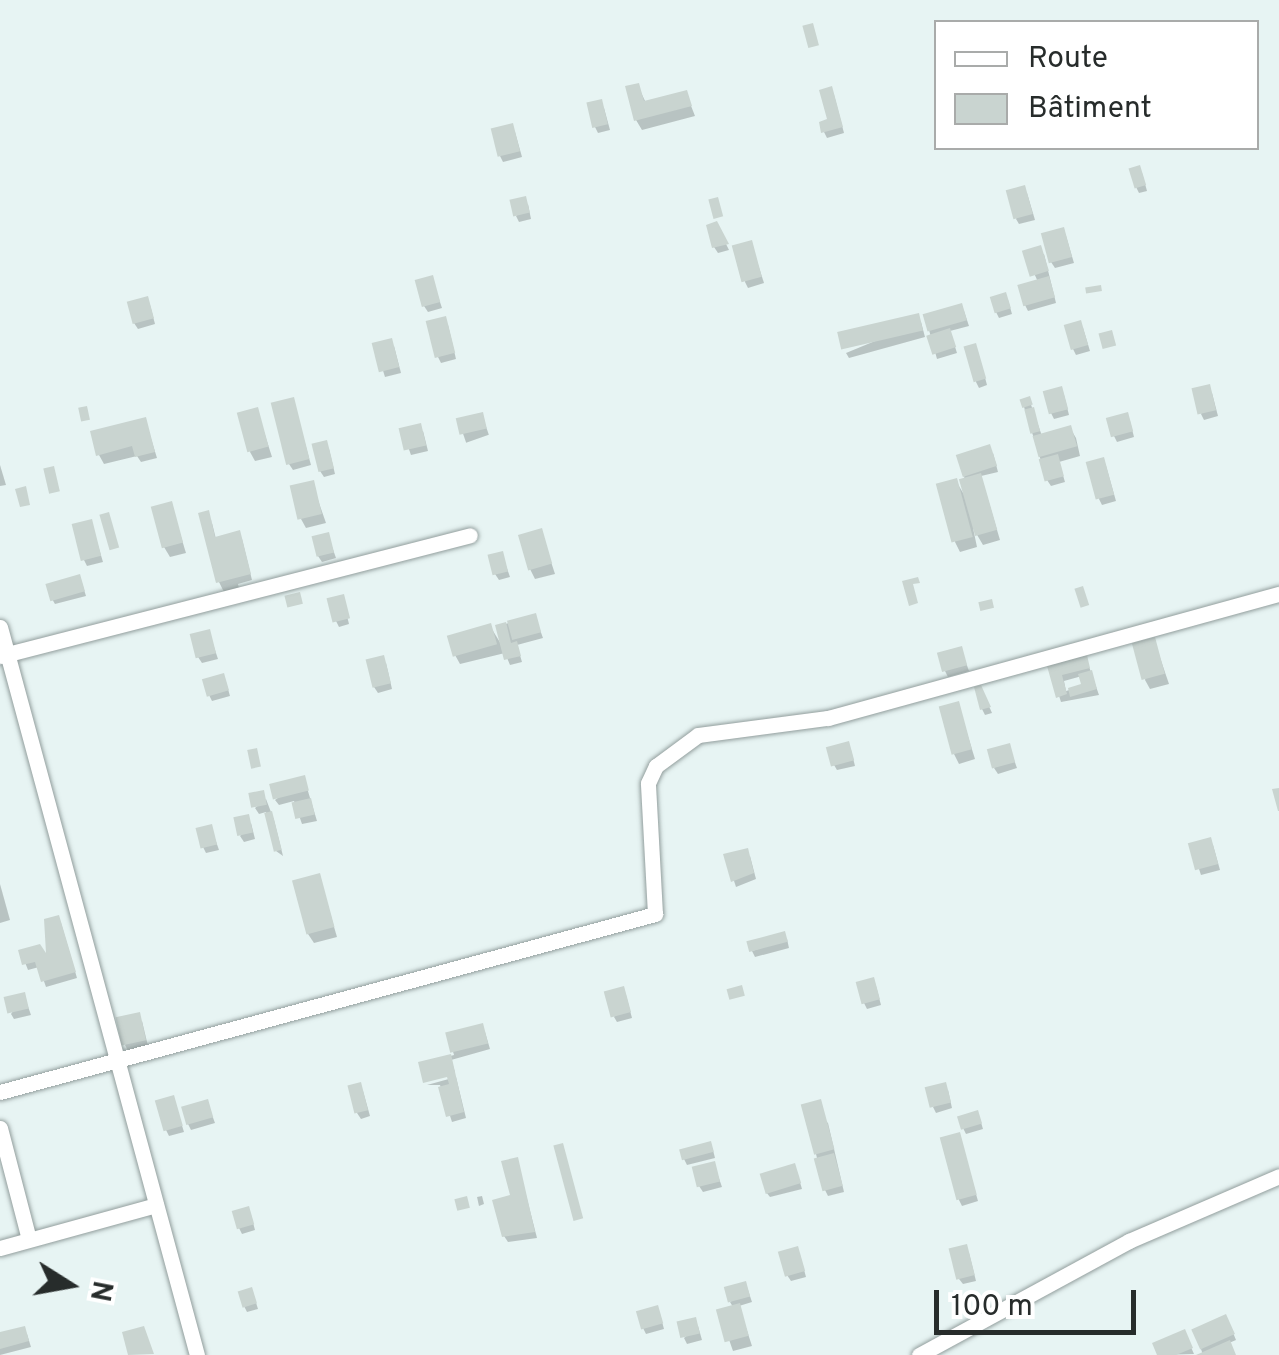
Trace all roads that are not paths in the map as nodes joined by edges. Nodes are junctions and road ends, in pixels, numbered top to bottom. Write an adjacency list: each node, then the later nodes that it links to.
1 (470, 534): 4 (street)
2 (1279, 594): 5 (street)
3 (0, 627): 4 (street)
4 (4, 655): 5 (street)
5 (119, 1059): 6 (street); 9 (street)
6 (0, 1092)
7 (0, 1128): 10 (street)
8 (1279, 1176): 13 (street)
9 (156, 1205): 10 (street); 12 (street)
10 (29, 1239): 11 (street)
11 (0, 1248)
12 (197, 1355)
13 (919, 1355)

